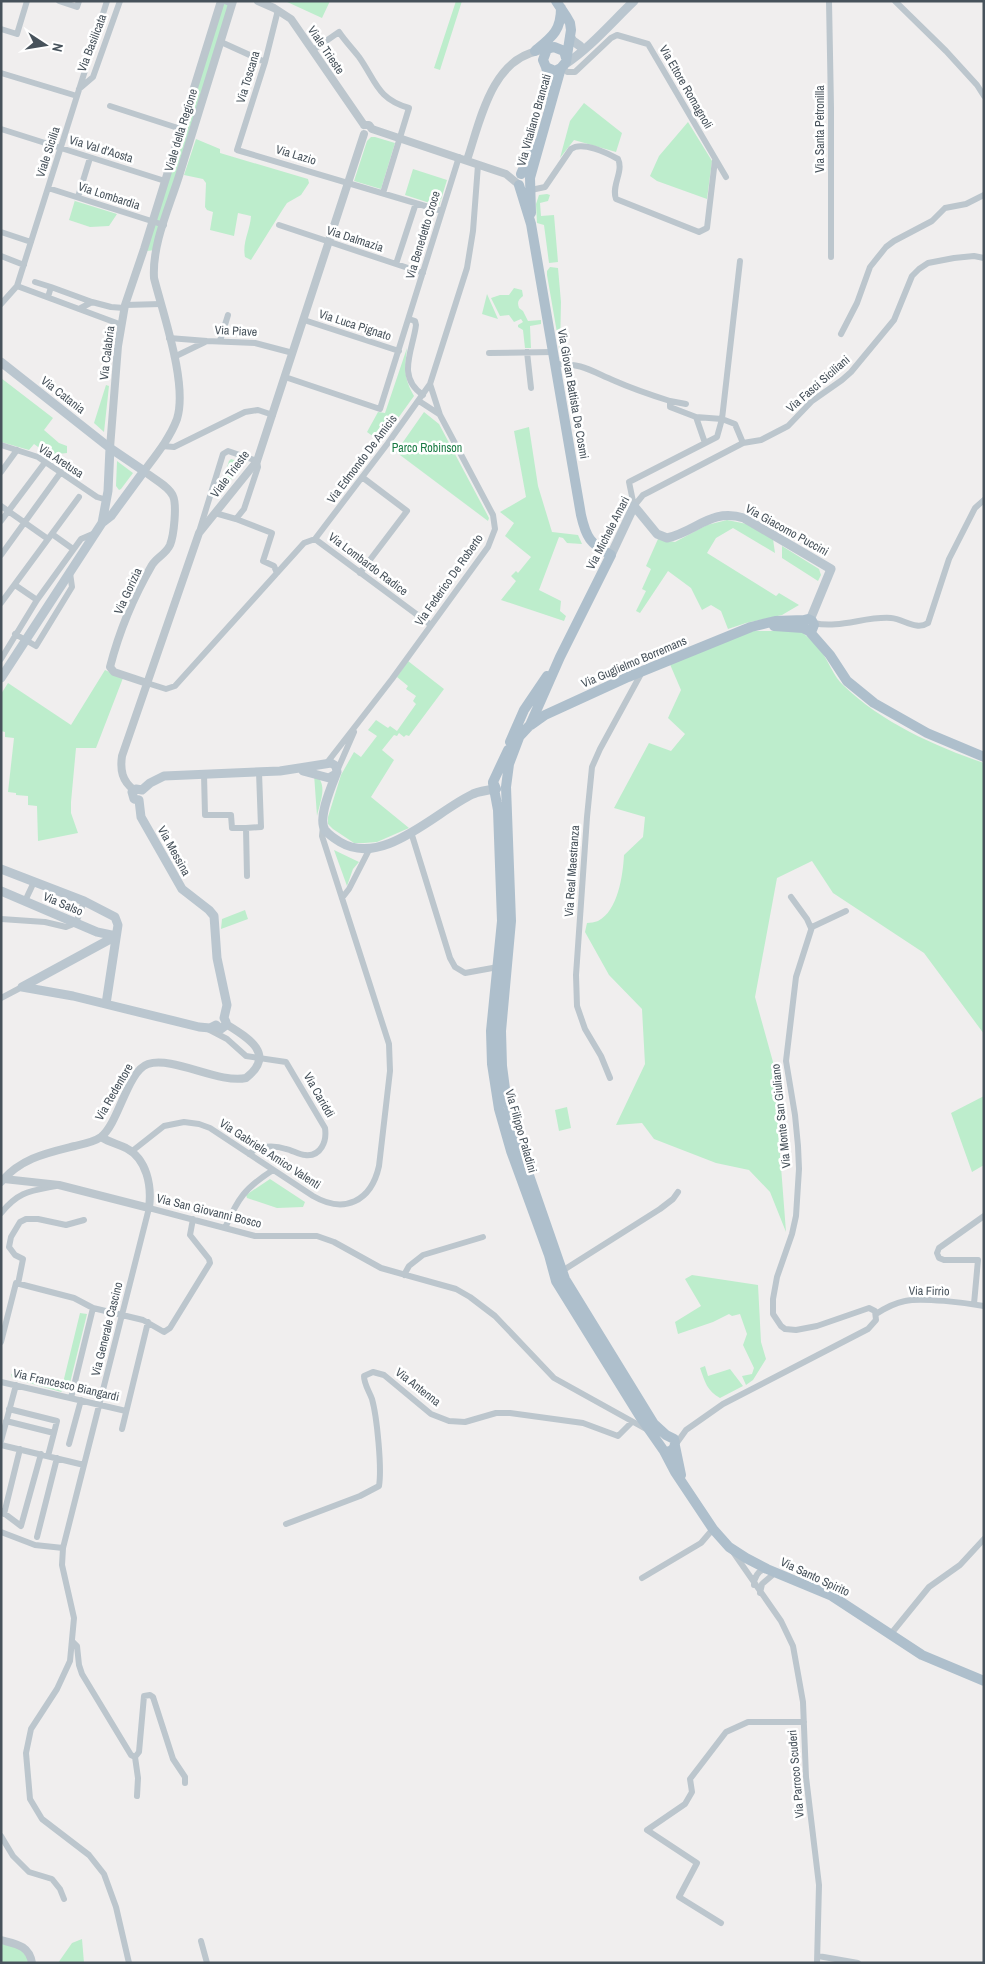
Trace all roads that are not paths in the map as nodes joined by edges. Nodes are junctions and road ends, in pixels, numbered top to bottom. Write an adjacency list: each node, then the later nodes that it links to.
1 (27, 1): 14 (street)
2 (59, 1): 11 (street)
3 (107, 1): 26 (street, Viale Sicilia)
4 (120, 1): 26 (street, Via Basilicata)
5 (221, 1): 32 (street, Viale della Regione)
6 (258, 1): 13 (street, Viale Trieste)
7 (634, 1): 16 (main road)
8 (829, 1): 61 (street, Via Santa Petronilla)
9 (896, 1): 28 (street)
10 (230, 2): 17 (street, Viale della Regione)
11 (78, 4)
12 (559, 4): 15 (main road); 19 (main road); 21 (main road)
13 (278, 10): 20 (street, Viale Trieste); 23 (street, Via Toscana)
14 (1, 29)
15 (570, 36): 18 (main road); 22 (main road, Via Vitaliano Brancati)
16 (592, 41): 18 (main road); 22 (main road)
17 (220, 42): 23 (street); 53 (street, Viale della Regione)
18 (580, 46): 22 (main road)
19 (547, 49): 21 (street); 22 (main road); 24 (main road)
20 (313, 50): 30 (street, Viale Trieste); 35 (street)
21 (535, 51): 39 (street)
22 (564, 59): 24 (main road); 40 (street, Via Ettore Romagnoli); 44 (main road, Via Vitaliano Brancati)
23 (264, 62): 37 (street, Via Toscana)
24 (546, 67): 44 (main road, Via Vitaliano Brancati)
25 (1, 73): 27 (street)
26 (80, 89): 27 (street, Viale Sicilia)
27 (77, 96): 36 (street, Viale Sicilia)
28 (984, 96)
29 (110, 106): 32 (street)
30 (364, 124): 33 (street); 34 (street)
31 (1, 129): 36 (street, Via Val d'Aosta)
32 (181, 129): 43 (street, Viale della Regione)
33 (372, 130): 34 (street); 35 (street)
34 (364, 134): 45 (street, Viale Trieste)
35 (402, 137): 39 (street); 47 (street)
36 (61, 148): 38 (street, Via Val d'Aosta); 46 (street, Viale Sicilia)
37 (237, 150): 45 (street, Via Lazio)
38 (90, 158): 43 (street, Via Val d'Aosta); 49 (street)
39 (463, 159): 41 (street); 51 (street, Via Benedetto Croce)
40 (715, 160): 42 (street, Via Ettore Romagnoli); 44 (street)
41 (478, 165): 44 (street); 95 (street, Via Edmondo De Amicis)
42 (726, 177)
43 (165, 181): 52 (street, Viale della Regione)
44 (525, 182): 88 (main road, Via Giovan Battista De Cosmi)
45 (349, 183): 47 (street, Via Lazio); 57 (street, Viale Trieste)
46 (48, 188): 49 (street, Via Lombardia); 56 (street, Viale Sicilia)
47 (385, 194): 50 (street, Via Lazio)
48 (984, 195): 82 (street)
49 (78, 197): 52 (street, Via Lombardia)
50 (416, 203): 51 (street, Via Lazio); 65 (street)
51 (442, 211): 68 (street, Via Benedetto Croce)
52 (152, 221): 53 (street, Via Lombardia); 58 (street, Viale della Regione)
53 (164, 225): 59 (street, Viale della Regione)
54 (280, 225): 57 (street, Via Dalmazia)
55 (1, 232): 56 (street)
56 (31, 242): 66 (street, Viale Sicilia)
57 (329, 242): 65 (street, Via Dalmazia); 80 (street, Viale Trieste)
58 (144, 249): 59 (street); 64 (street, Viale della Regione)
59 (156, 250): 67 (street, Viale della Regione)
60 (1, 256): 66 (street)
61 (831, 257)
62 (984, 258): 105 (street, Via Fasci Siciliani)
63 (740, 261): 103 (street)
64 (140, 263): 67 (street); 76 (street, Via Calabria)
65 (396, 264): 68 (street, Via Dalmazia)
66 (24, 265): 70 (street, Viale Sicilia)
67 (154, 266): 75 (street, Viale della Regione)
68 (423, 273): 79 (street, Via Benedetto Croce)
69 (35, 282): 71 (street)
70 (17, 286): 72 (street); 74 (street, Viale Sicilia)
71 (51, 288): 72 (street); 73 (street)
72 (48, 297): 77 (street)
73 (92, 302): 76 (street); 77 (street)
74 (1, 304)
75 (161, 304): 76 (street); 83 (street, Viale della Regione)
76 (125, 306): 81 (street, Via Calabria)
77 (79, 309): 81 (street)
78 (228, 315): 85 (street)
79 (409, 319): 86 (street, Via Benedetto Croce); 97 (street, Via Benedetto Croce)
80 (304, 320): 86 (street, Via Luca Pignato); 89 (street, Viale Trieste)
81 (122, 325): 108 (street, Via Calabria)
82 (842, 334)
83 (169, 338): 84 (street, Via Piave); 91 (street, Viale della Regione)
84 (206, 341): 85 (street, Via Piave); 91 (street, Via Piave)
85 (220, 341): 89 (street, Via Piave)
86 (399, 351): 94 (street, Via Benedetto Croce)
87 (527, 352): 88 (street); 90 (street); 96 (street)
88 (553, 352): 93 (main road, Via Giovan Battista De Cosmi)
89 (293, 353): 94 (street, Viale Trieste)
90 (490, 353)
91 (174, 357): 107 (street, Viale della Regione)
92 (1, 362): 108 (main road, Via Catania)
93 (555, 364): 98 (street); 134 (main road, Via Giovan Battista De Cosmi)
94 (285, 377): 100 (street, Viale Trieste)
95 (430, 384): 97 (street, Via Edmondo De Amicis); 101 (street, Via Federico De Roberto)
96 (531, 388)
97 (421, 398): 101 (street); 115 (street, Via Edmondo De Amicis)
98 (670, 401): 99 (street); 102 (street)
99 (686, 404)
100 (273, 415): 107 (street); 111 (street, Viale Trieste)
101 (440, 415): 141 (street, Via Federico De Roberto)
102 (696, 417): 103 (street); 104 (street)
103 (722, 419): 104 (street); 105 (street)
104 (705, 443): 121 (street)
105 (743, 444): 121 (street, Via Michele Amari)
106 (1, 445): 109 (street, Via Aretusa)
107 (162, 446): 112 (street, Viale della Regione)
108 (110, 448): 112 (main road, Via Catania); 116 (main road)
109 (17, 450): 110 (street, Via Aretusa); 113 (street)
110 (46, 461): 114 (street, Via Aretusa); 122 (street)
111 (257, 461): 123 (street, Viale Trieste); 124 (street); 129 (street)
112 (144, 471): 118 (main road); 147 (street, Via Gorizia)
113 (1, 472)
114 (61, 472): 116 (street, Via Aretusa); 126 (street)
115 (362, 477): 131 (street, Via Edmondo De Amicis); 137 (street)
116 (107, 495): 118 (main road); 127 (main road)
117 (79, 497): 130 (street)
118 (123, 499): 127 (main road)
119 (984, 500): 142 (street)
120 (1, 506): 122 (street)
121 (634, 506): 134 (main road, Via Michele Amari); 142 (main road, Via Giacomo Puccini)
122 (8, 511): 125 (street); 126 (street)
123 (215, 513): 124 (street); 129 (street, Viale Trieste)
124 (236, 519): 136 (street)
125 (1, 521)
126 (24, 522): 130 (street); 133 (street)
127 (102, 523): 128 (main road)
128 (95, 533): 132 (street); 135 (main road)
129 (199, 533): 147 (street, Viale Trieste)
130 (50, 536): 132 (street); 138 (street)
131 (315, 539): 136 (street, Via Edmondo De Amicis); 137 (street, Via Lombardo Radice)
132 (73, 549): 139 (street)
133 (1, 555)
134 (611, 555): 148 (main road, Via Michele Amari)
135 (70, 572): 143 (street); 146 (main road)
136 (277, 573): 147 (street, Via Edmondo De Amicis)
137 (360, 573): 141 (street, Via Lombardo Radice)
138 (15, 584): 139 (street); 140 (street)
139 (37, 600): 143 (street)
140 (1, 603)
141 (431, 625): 151 (street, Via Federico De Roberto)
142 (809, 625): 145 (main road, Via Guglielmo Borremans); 154 (main road)
143 (17, 635): 144 (street)
144 (1, 659)
145 (642, 671): 149 (main road, Via Guglielmo Borremans); 188 (street, Via Real Maestranza)
146 (1, 678)
147 (147, 683): 162 (street, Viale Trieste)
148 (544, 688): 149 (main road); 150 (main road); 153 (main road, Via Michele Amari)
149 (562, 707): 150 (main road, Via Guglielmo Borremans)
150 (541, 713): 152 (main road)
151 (359, 722): 155 (street); 158 (street)
152 (520, 735): 153 (main road); 161 (main road)
153 (505, 754): 161 (main road)
154 (984, 757)
155 (325, 764): 156 (main road); 158 (main road); 160 (main road)
156 (291, 770): 157 (main road); 160 (main road)
157 (259, 772): 159 (main road); 165 (street)
158 (336, 773): 160 (main road); 163 (main road)
159 (204, 774): 162 (main road); 165 (street)
160 (325, 776): 163 (main road)
161 (498, 784): 166 (main road); 181 (main road, Via Filippo Paladini); 203 (main road, Via Filippo Paladini)
162 (138, 790): 185 (main road, Via Messina)
163 (327, 802): 164 (main road)
164 (323, 826): 167 (main road); 173 (street, Via Gabriele Amico Valenti)
165 (246, 828): 169 (street)
166 (411, 832): 167 (main road); 181 (street)
167 (369, 850): 173 (street)
168 (1, 869): 170 (main road)
169 (247, 876)
170 (34, 882): 174 (street); 175 (main road)
171 (1, 891): 174 (main road, Via Salso)
172 (791, 897): 179 (street)
173 (342, 898): 192 (street, Via Gabriele Amico Valenti)
174 (25, 901): 178 (main road, Via Salso)
175 (84, 902): 178 (street); 180 (main road)
176 (846, 911): 179 (street)
177 (1, 919): 178 (street)
178 (77, 920): 180 (main road, Via Salso)
179 (811, 930): 209 (street, Via Monte San Giuliano)
180 (116, 936): 182 (main road); 184 (main road)
181 (498, 967): 223 (main road, Via Filippo Paladini)
182 (22, 987): 183 (street); 184 (main road)
183 (1, 998)
184 (106, 1004): 186 (main road)
185 (225, 1021): 186 (main road); 187 (street)
186 (205, 1028): 187 (street)
187 (259, 1059): 189 (street, Via Redentore); 191 (street, Via Cariddi)
188 (610, 1078)
189 (101, 1137): 190 (street, Via Generale Cascino); 193 (street, Via Redentore)
190 (131, 1152): 191 (street, Via Gabriele Amico Valenti); 196 (street, Via Generale Cascino)
191 (249, 1154): 192 (street, Via Gabriele Amico Valenti)
192 (273, 1170): 201 (street)
193 (2, 1180): 194 (street, Via San Giovanni Bosco)
194 (59, 1185): 196 (street, Via San Giovanni Bosco); 197 (street)
195 (678, 1192): 203 (street)
196 (149, 1208): 199 (street, Via San Giovanni Bosco); 210 (street, Via Generale Cascino)
197 (1, 1213)
198 (984, 1216): 206 (street)
199 (193, 1219): 201 (street, Via San Giovanni Bosco); 211 (street)
200 (84, 1220): 205 (street)
201 (225, 1228): 204 (street, Via San Giovanni Bosco)
202 (483, 1237): 204 (street)
203 (562, 1271): 226 (main road, Via Filippo Paladini)
204 (404, 1275): 221 (street, Via San Giovanni Bosco)
205 (17, 1283): 208 (street); 212 (street)
206 (974, 1304): 207 (street, Via Firrìo); 209 (street, Via Firrìo)
207 (984, 1306)
208 (93, 1308): 210 (street); 215 (street)
209 (876, 1314): 224 (street)
210 (122, 1315): 211 (street); 217 (street, Via Generale Cascino)
211 (148, 1322): 219 (street)
212 (1, 1341)
213 (1, 1382): 214 (street, Via Francesco Biangardi)
214 (16, 1385): 215 (street, Via Francesco Biangardi); 218 (street)
215 (71, 1398): 216 (street, Via Francesco Biangardi)
216 (81, 1400): 217 (street, Via Francesco Biangardi); 228 (street)
217 (99, 1404): 219 (street, Via Francesco Biangardi); 234 (street, Via Generale Cascino)
218 (10, 1409): 220 (street); 225 (street)
219 (126, 1411): 222 (street)
220 (6, 1421): 225 (street); 227 (street)
221 (632, 1422): 223 (street, Via San Giovanni Bosco); 237 (street, Via Antenna)
222 (122, 1429)
223 (649, 1430): 226 (street, Via San Giovanni Bosco); 229 (main road, Via Filippo Paladini)
224 (686, 1430): 226 (street); 226 (street)
225 (54, 1433): 232 (street)
226 (670, 1439): 229 (main road); 229 (main road); 235 (main road)
227 (1, 1443): 230 (street)
228 (69, 1444)
229 (662, 1449): 235 (main road, Via Filippo Paladini)
230 (20, 1450): 231 (street); 236 (street)
231 (41, 1454): 232 (street); 236 (street)
232 (48, 1456): 233 (street)
233 (57, 1458): 234 (street); 240 (street)
234 (84, 1465): 243 (street, Via Generale Cascino)
235 (684, 1483): 238 (main road, Via Santo Spirito)
236 (3, 1513)
237 (286, 1524)
238 (713, 1529): 242 (main road, Via Santo Spirito); 245 (street)
239 (1, 1532): 243 (street)
240 (37, 1537)
241 (984, 1539): 248 (street)
242 (729, 1547): 244 (main road, Via Santo Spirito); 246 (street, Via Parroco Scuderi)
243 (63, 1548): 249 (street, Via Generale Cascino)
244 (772, 1570): 246 (street); 247 (street); 248 (main road, Via Santo Spirito)
245 (642, 1578)
246 (754, 1586): 247 (street, Via Parroco Scuderi)
247 (760, 1593): 251 (street, Via Parroco Scuderi)
248 (890, 1635): 250 (main road, Via Santo Spirito)
249 (72, 1641): 252 (street); 262 (street)
250 (984, 1681)
251 (804, 1722): 257 (street); 260 (street, Via Parroco Scuderi)
252 (135, 1758): 253 (street); 254 (street)
253 (185, 1783)
254 (137, 1796)
255 (1, 1836): 256 (street)
256 (64, 1899)
257 (721, 1923)
258 (1, 1940): 261 (street)
259 (201, 1941): 263 (street)
260 (817, 1959): 264 (street)
261 (32, 1963)
262 (129, 1963)
263 (208, 1963)
264 (858, 1963)

